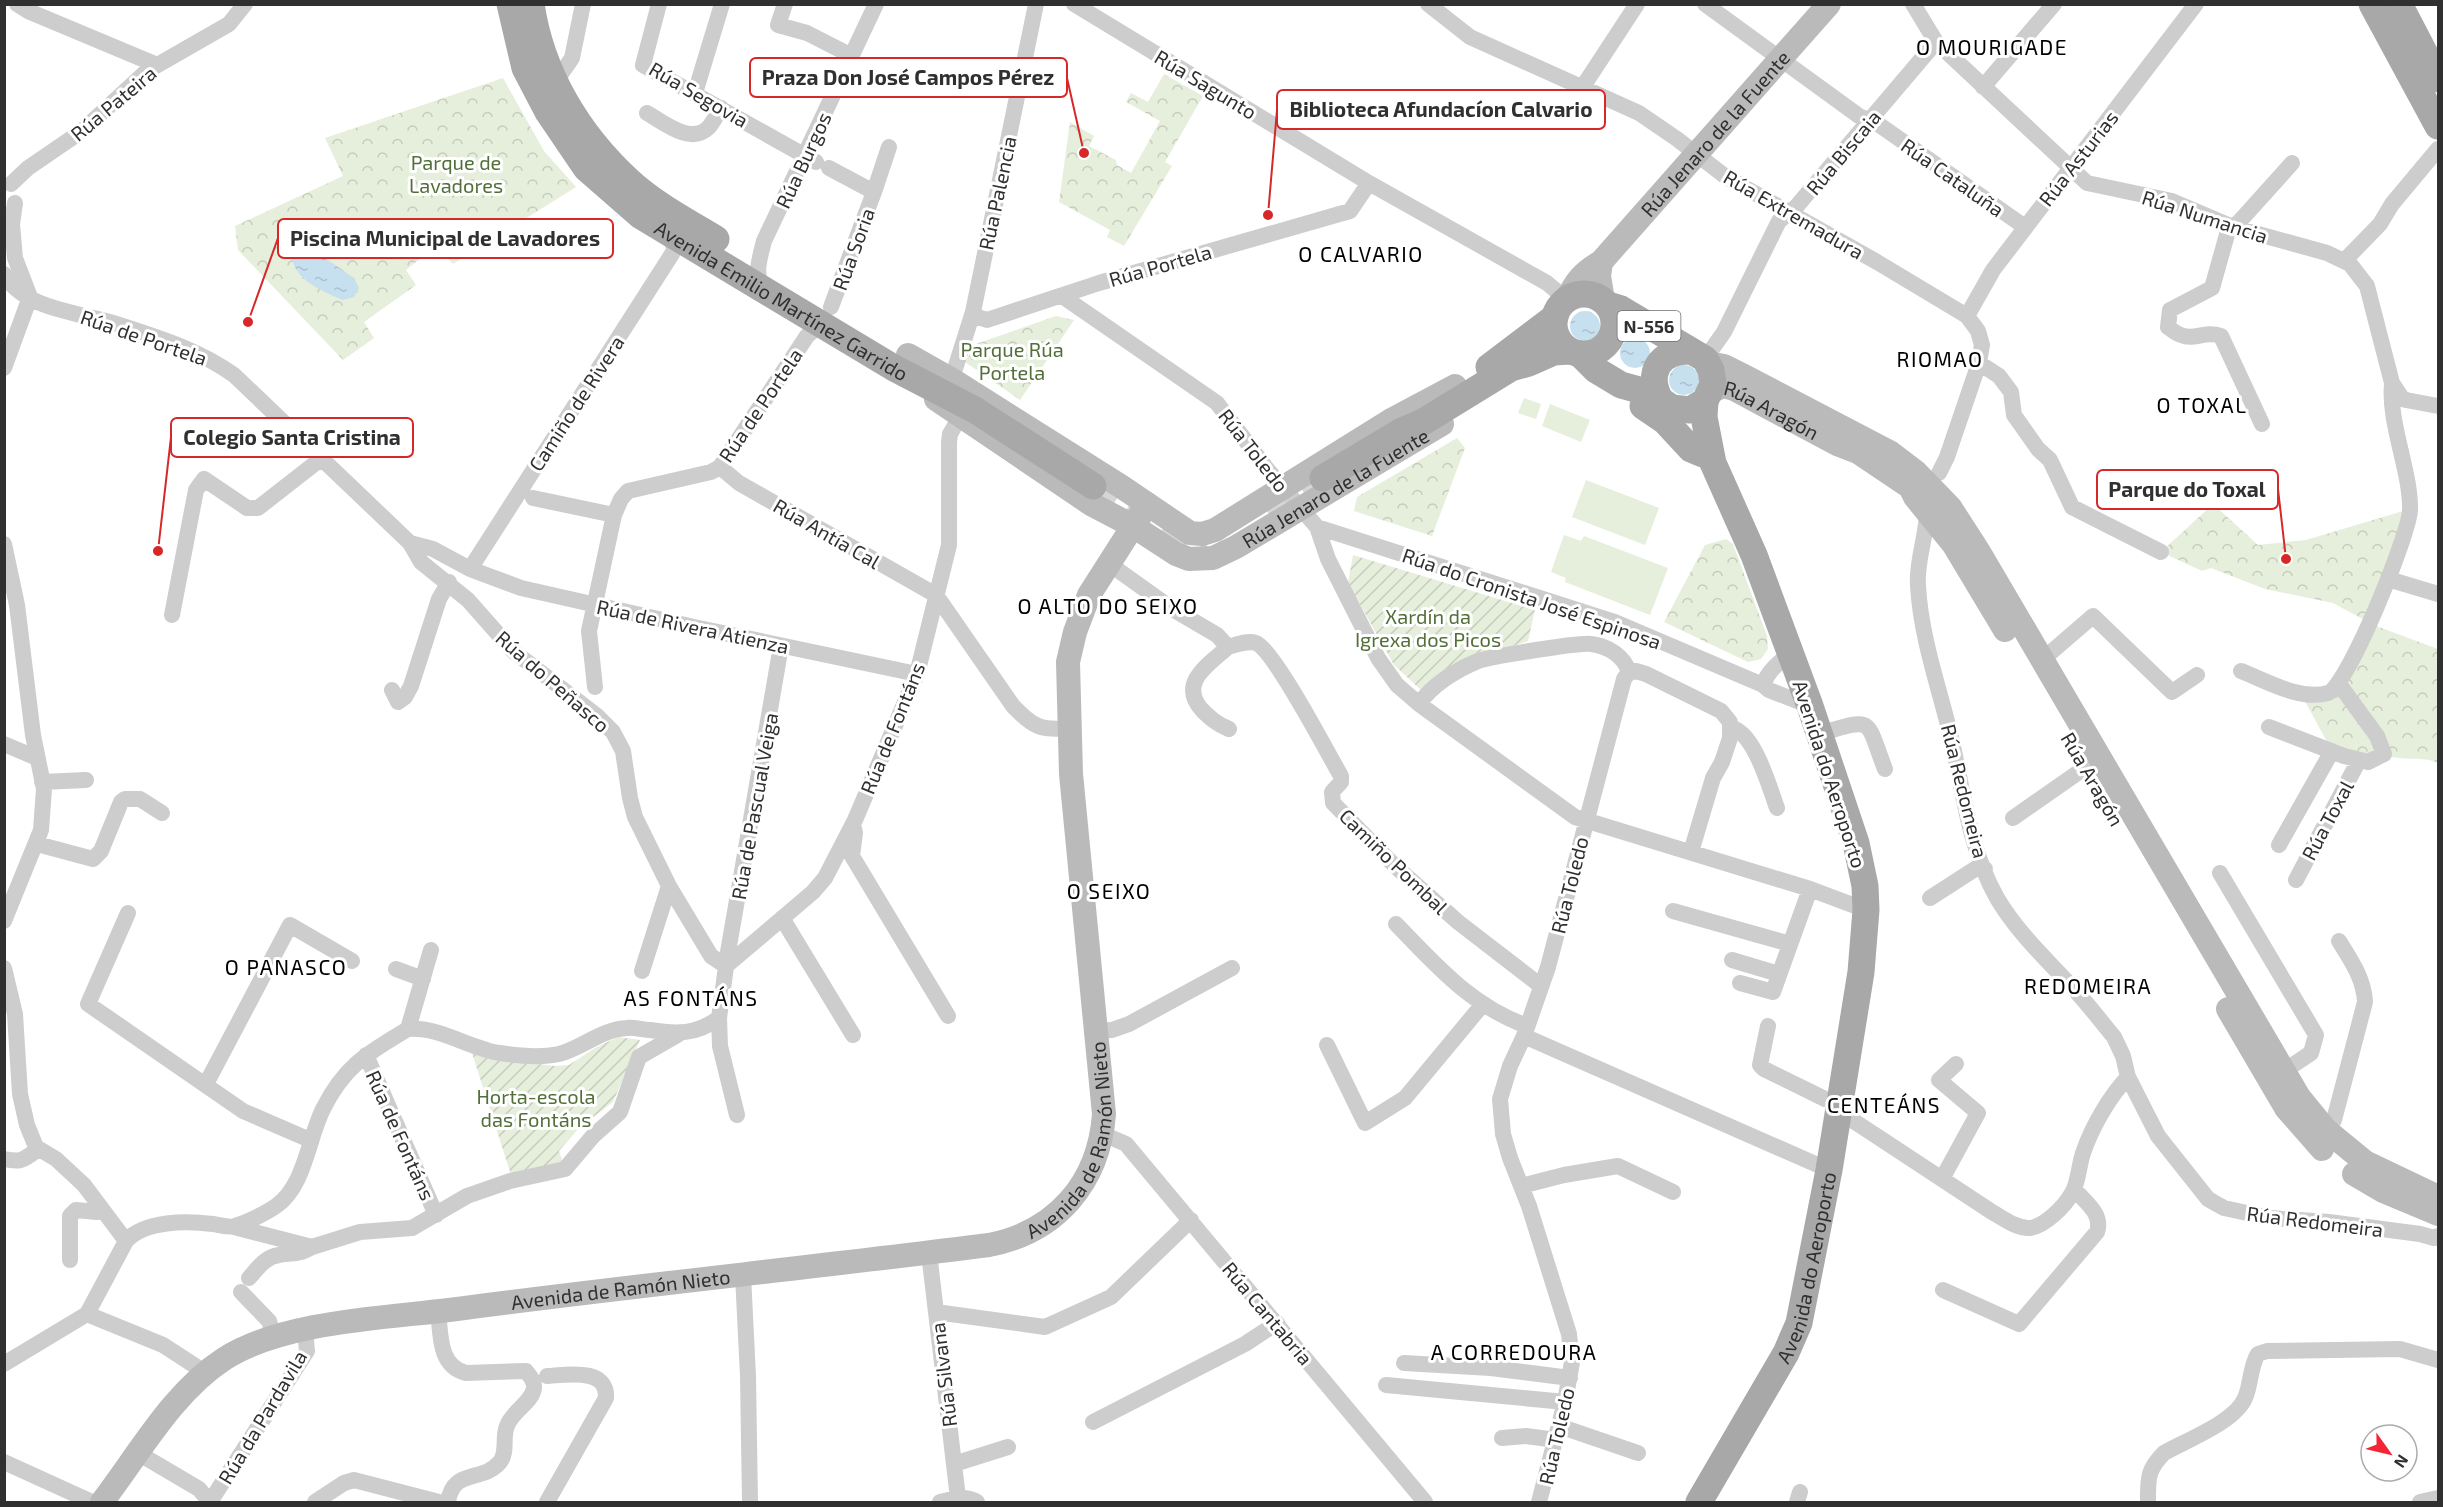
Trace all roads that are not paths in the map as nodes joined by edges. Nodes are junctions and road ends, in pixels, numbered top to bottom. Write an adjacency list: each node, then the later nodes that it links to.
1 (17, 4): 26 (street)
2 (245, 4): 26 (street, Rúa Pateira)
3 (510, 4): 49 (main road, Avenida Emilio Martínez Garrido)
4 (531, 4): 28 (main road, Avenida Emilio Martínez Garrido)
5 (583, 4): 28 (street)
6 (659, 4): 31 (street, Rúa Segovia)
7 (722, 4): 31 (street)
8 (785, 4): 24 (street)
9 (876, 4): 24 (street, Rúa Burgos)
10 (1036, 4): 58 (street, Rúa Palencia)
11 (1074, 4): 43 (street, Rúa Sagunto)
12 (1428, 4): 30 (street, Rúa Extremadura)
13 (1637, 4): 30 (street)
14 (1705, 4): 25 (street, Rúa Cataluña)
15 (1829, 4): 25 (main road, Rúa Jenaro de la Fuente)
16 (1913, 4): 22 (street, Rúa Numancia)
17 (2054, 4): 29 (street)
18 (2196, 4): 41 (street, Rúa Asturias)
19 (2372, 4): 21 (main road)
20 (2399, 4): 23 (main road)
21 (2385, 29): 23 (street); 35 (main road)
22 (1936, 42): 29 (street, Rúa Numancia); 34 (street, Rúa Biscaia)
23 (2431, 47): 27 (main road)
24 (852, 56): 39 (street, Rúa Burgos)
25 (1780, 59): 34 (street, Rúa Cataluña); 38 (main road, Rúa Jenaro de la Fuente)
26 (157, 65): 42 (street, Rúa Pateira)
27 (2439, 79)
28 (555, 84): 53 (main road, Avenida Emilio Martínez Garrido)
29 (1983, 87): 41 (street, Rúa Numancia)
30 (1582, 88): 38 (street, Rúa Extremadura)
31 (695, 93): 32 (street, Rúa Segovia)
32 (721, 108): 33 (street); 39 (street, Rúa Segovia)
33 (647, 113)
34 (1870, 120): 46 (street, Rúa Biscaia); 47 (street, Rúa Cataluña)
35 (2439, 126)
36 (889, 147): 44 (street, Rúa Soria)
37 (2439, 148): 50 (street)
38 (1697, 154): 46 (street, Rúa Extremadura); 51 (main road, Rúa Jenaro de la Fuente)
39 (817, 162): 44 (street, Rúa Soria); 53 (street, Rúa Burgos)
40 (2292, 163): 48 (street)
41 (2070, 170): 47 (street, Rúa Asturias); 48 (street, Rúa Numancia)
42 (8, 182): 45 (street)
43 (1369, 183): 54 (street, Rúa Portela); 57 (street)
44 (874, 192): 60 (street, Rúa Soria)
45 (10, 208): 55 (street)
46 (1787, 213): 59 (street, Rúa Extremadura); 62 (street, Rúa Biscaia)
47 (2025, 227): 59 (street, Rúa Asturias)
48 (2233, 227): 50 (street, Rúa Numancia); 75 (street)
49 (671, 235): 53 (main road, Avenida Emilio Martínez Garrido); 94 (street, Camiño de Rivera)
50 (2345, 260): 68 (street)
51 (1601, 262): 56 (main road); 57 (main road, Rúa Jenaro de la Fuente)
52 (4, 274): 55 (street, Rúa de Portela)
53 (759, 275): 60 (main road, Avenida Emilio Martínez Garrido)
54 (1062, 296): 58 (street, Rúa Portela); 83 (street, Rúa Toledo)
55 (30, 297): 66 (street); 77 (street, Rúa de Portela)
56 (1605, 303): 57 (main road, Rúa Aragón); 61 (main road); 62 (main road, Rúa Aragón / N-556)
57 (1561, 309): 61 (main road); 70 (main road, Rúa Jenaro de la Fuente)
58 (973, 312): 67 (street, Rúa Palencia)
59 (1967, 316): 65 (street, Rúa Extremadura)
60 (830, 317): 63 (main road, Avenida Emilio Martínez Garrido); 79 (street, Rúa de Portela)
61 (1575, 353): 64 (main road, Rúa Jenaro de la Fuente); 69 (main road)
62 (1700, 358): 71 (main road, Rúa Aragón); 72 (main road); 81 (main road, Rúa Aragón)
63 (901, 362): 67 (main road, Avenida Emilio Martínez Garrido); 74 (main road)
64 (1529, 363): 76 (main road, Rúa Jenaro de la Fuente); 88 (main road, Rúa Jenaro de la Fuente)
65 (1979, 363): 81 (street, Rúa Extremadura); 92 (street)
66 (4, 368)
67 (954, 381): 85 (main road, Avenida Emilio Martínez Garrido)
68 (2392, 383): 73 (street); 95 (street)
69 (1621, 385): 72 (main road); 78 (main road)
70 (1455, 387): 76 (main road, Rúa Jenaro de la Fuente); 83 (main road, Rúa Jenaro de la Fuente)
71 (1708, 396): 72 (main road, Rúa Aragón); 78 (main road, Avenida do Aeroporto); 81 (main road, Rúa Aragón)
72 (1666, 404): 78 (main road, Avenida do Aeroporto)
73 (2439, 406)
74 (968, 414): 82 (main road); 89 (main road); 98 (street, Rúa de Fontáns)
75 (2262, 424)
76 (1400, 432): 80 (main road)
77 (322, 458): 90 (street, Rúa de Portela); 100 (street)
78 (1708, 458): 104 (main road, Avenida do Aeroporto)
79 (720, 467): 87 (street, Rúa de Portela); 98 (street, Rúa Antía Cal)
80 (1323, 478)
81 (1926, 482): 86 (main road, Rúa Aragón); 103 (main road, Rúa Aragón)
82 (1093, 486)
83 (1283, 488): 85 (main road, Rúa Jenaro de la Fuente); 88 (street, Rúa Toledo)
84 (533, 498): 87 (street)
85 (1147, 504): 89 (main road, Avenida de Ramón Nieto)
86 (1927, 510): 124 (main road, Rúa Aragón); 136 (street, Rúa Redomeira)
87 (614, 515): 99 (street, Rúa de Portela)
88 (1309, 518): 89 (main road, Rúa Jenaro de la Fuente); 111 (street, Rúa do Cronista José Espinosa); 113 (street, Rúa Toledo)
89 (1133, 526): 93 (main road, Avenida de Ramón Nieto)
90 (410, 543): 94 (street, Rúa de Portela); 96 (street, Rúa do Peñasco)
91 (4, 544): 122 (street)
92 (2161, 552)
93 (1108, 563): 102 (street); 116 (main road, Avenida de Ramón Nieto)
94 (471, 569): 99 (street, Rúa de Rivera Atienza)
95 (2388, 579): 97 (street); 109 (street)
96 (448, 582): 112 (street); 139 (street, Rúa do Peñasco)
97 (2439, 594)
98 (936, 595): 107 (street, Rúa de Fontáns); 116 (street)
99 (594, 604): 101 (street, Rúa de Rivera Atienza); 110 (street, Rúa de Portela)
100 (172, 615)
101 (781, 645): 107 (street, Rúa de Rivera Atienza); 153 (street, Rúa de Pascual Veiga)
102 (1228, 647): 118 (street); 161 (street, Camiño Pombal)
103 (2042, 660): 108 (street); 174 (main road, Rúa Aragón)
104 (1794, 664): 111 (street); 114 (main road, Avenida do Aeroporto)
105 (2241, 671): 109 (street)
106 (1629, 672): 113 (street); 117 (street); 131 (street)
107 (917, 674): 132 (street, Rúa de Fontáns)
108 (2197, 675)
109 (2339, 684): 123 (street, Rúa Toxal)
110 (594, 687)
111 (1770, 689): 114 (street, Rúa do Cronista José Espinosa)
112 (392, 690)
113 (1419, 704): 131 (street, Rúa Toledo)
114 (1810, 706): 119 (main road, Avenida do Aeroporto)
115 (2269, 727): 121 (street, Rúa Toxal)
116 (1070, 728): 167 (main road, Avenida de Ramón Nieto)
117 (1731, 728): 128 (street); 135 (street)
118 (1228, 729)
119 (1819, 734): 125 (street); 142 (main road, Avenida do Aeroporto)
120 (4, 744): 122 (street)
121 (2332, 751): 123 (street, Rúa Toxal); 134 (street, Rúa Toxal)
122 (37, 758): 127 (street)
123 (2359, 760): 138 (street, Rúa Toxal)
124 (2086, 767): 130 (street); 191 (main road, Rúa Aragón)
125 (1885, 770)
126 (86, 780): 127 (street)
127 (42, 782): 133 (street)
128 (1777, 808)
129 (162, 813): 133 (street)
130 (2013, 818)
131 (1585, 821): 135 (street); 161 (street, Rúa Toledo)
132 (853, 825): 145 (street, Rúa de Fontáns); 163 (street, Rúa de Fontáns)
133 (37, 844): 146 (street)
134 (2279, 845)
135 (1691, 852): 140 (street)
136 (1985, 869): 141 (street); 175 (street, Rúa Redomeira)
137 (2220, 873): 174 (street)
138 (2296, 880)
139 (669, 886): 153 (street, Rúa do Peñasco); 157 (street)
140 (1810, 889): 142 (street); 149 (street)
141 (1930, 898)
142 (1866, 910): 177 (main road, Avenida do Aeroporto)
143 (1673, 911): 149 (street)
144 (128, 913): 176 (street)
145 (782, 918): 153 (street, Rúa de Fontáns); 170 (street)
146 (4, 921)
147 (1396, 924): 162 (street)
148 (2338, 941): 179 (street)
149 (1790, 944): 158 (street)
150 (430, 950): 159 (street)
151 (1732, 960): 158 (street)
152 (352, 961): 176 (street)
153 (726, 966): 164 (street)
154 (4, 968): 182 (street)
155 (1232, 968): 167 (street)
156 (396, 969): 159 (street)
157 (642, 971)
158 (1779, 974): 160 (street)
159 (423, 979): 166 (street)
160 (1740, 983)
161 (1541, 986): 168 (street, Rúa Toledo)
162 (1483, 1004): 168 (street); 171 (street)
163 (948, 1016)
164 (719, 1018): 169 (street, Rúa de Fontáns); 178 (street)
165 (1768, 1026): 177 (street)
166 (408, 1029): 169 (street, Rúa de Fontáns); 172 (street, Rúa de Fontáns)
167 (1096, 1031): 180 (main road, Avenida de Ramón Nieto)
168 (1525, 1031): 184 (street); 186 (street, Rúa Toledo)
169 (680, 1034): 192 (street, Rúa de Fontáns)
170 (853, 1035)
171 (1327, 1046)
172 (366, 1055): 181 (street, Rúa de Fontáns); 192 (street, Rúa de Fontáns)
173 (1956, 1064): 185 (street)
174 (2284, 1071): 179 (main road, Rúa Aragón)
175 (2128, 1077): 187 (street); 195 (street, Rúa Redomeira)
176 (206, 1084): 181 (street)
177 (1831, 1104): 184 (main road, Avenida do Aeroporto); 185 (street)
178 (737, 1115)
179 (2326, 1130): 189 (main road, Rúa Aragón)
180 (1102, 1134): 193 (street, Rúa Cantabria); 198 (main road, Avenida de Ramón Nieto)
181 (310, 1140): 194 (street, Rúa de Fontáns)
182 (39, 1149): 183 (street); 190 (street)
183 (4, 1160)
184 (1829, 1170): 238 (main road, Avenida do Aeroporto)
185 (1942, 1179): 187 (street)
186 (1521, 1186): 188 (street); 213 (street, Rúa Toledo)
187 (2074, 1190): 201 (street)
188 (1673, 1192)
189 (2439, 1197)
190 (101, 1209): 196 (street); 199 (street)
191 (2439, 1214)
192 (436, 1215): 197 (street, Rúa de Fontáns)
193 (1191, 1220): 203 (street); 205 (street, Rúa Cantabria)
194 (234, 1227): 196 (street); 197 (street)
195 (2439, 1236)
196 (126, 1241): 204 (street)
197 (312, 1247): 207 (street, Rúa de Fontáns)
198 (928, 1253): 200 (main road, Avenida de Ramón Nieto); 203 (street, Rúa Silvana)
199 (70, 1260)
200 (743, 1275): 202 (main road, Avenida de Ramón Nieto); 234 (street)
201 (1943, 1290)
202 (438, 1311): 206 (main road, Avenida de Ramón Nieto); 232 (street)
203 (936, 1312): 223 (street, Rúa Silvana)
204 (87, 1314): 210 (street); 211 (street)
205 (1276, 1323): 216 (street); 237 (street, Rúa Cantabria)
206 (305, 1330): 207 (main road, Avenida de Ramón Nieto); 227 (street, Rúa da Pardavila)
207 (274, 1337): 211 (main road, Avenida de Ramón Nieto)
208 (2439, 1360): 239 (street)
209 (1404, 1363): 213 (street)
210 (4, 1364)
211 (206, 1373): 220 (main road, Avenida de Ramón Nieto)
212 (547, 1376): 233 (street)
213 (1570, 1378): 215 (street, Rúa Toledo)
214 (1386, 1385): 215 (street)
215 (1565, 1402): 217 (street, Rúa Toledo)
216 (1093, 1422)
217 (1557, 1433): 218 (street); 221 (street); 226 (street, Rúa Toledo)
218 (1502, 1438)
219 (1008, 1447): 223 (street)
220 (138, 1453): 227 (street, Rúa da Pardavila); 229 (main road, Avenida de Ramón Nieto)
221 (1638, 1453)
222 (5, 1463): 228 (street)
223 (954, 1464): 224 (street, Rúa Silvana)
224 (958, 1498): 235 (street); 236 (street)
225 (2439, 1498): 240 (street)
226 (1546, 1500)
227 (210, 1502)
228 (92, 1503)
229 (102, 1503)
230 (315, 1503): 231 (street)
231 (439, 1503)
232 (448, 1503)
233 (547, 1503)
234 (750, 1503)
235 (940, 1503)
236 (977, 1503)
237 (1425, 1503)
238 (1699, 1503)
239 (2148, 1503)
240 (2420, 1503)

